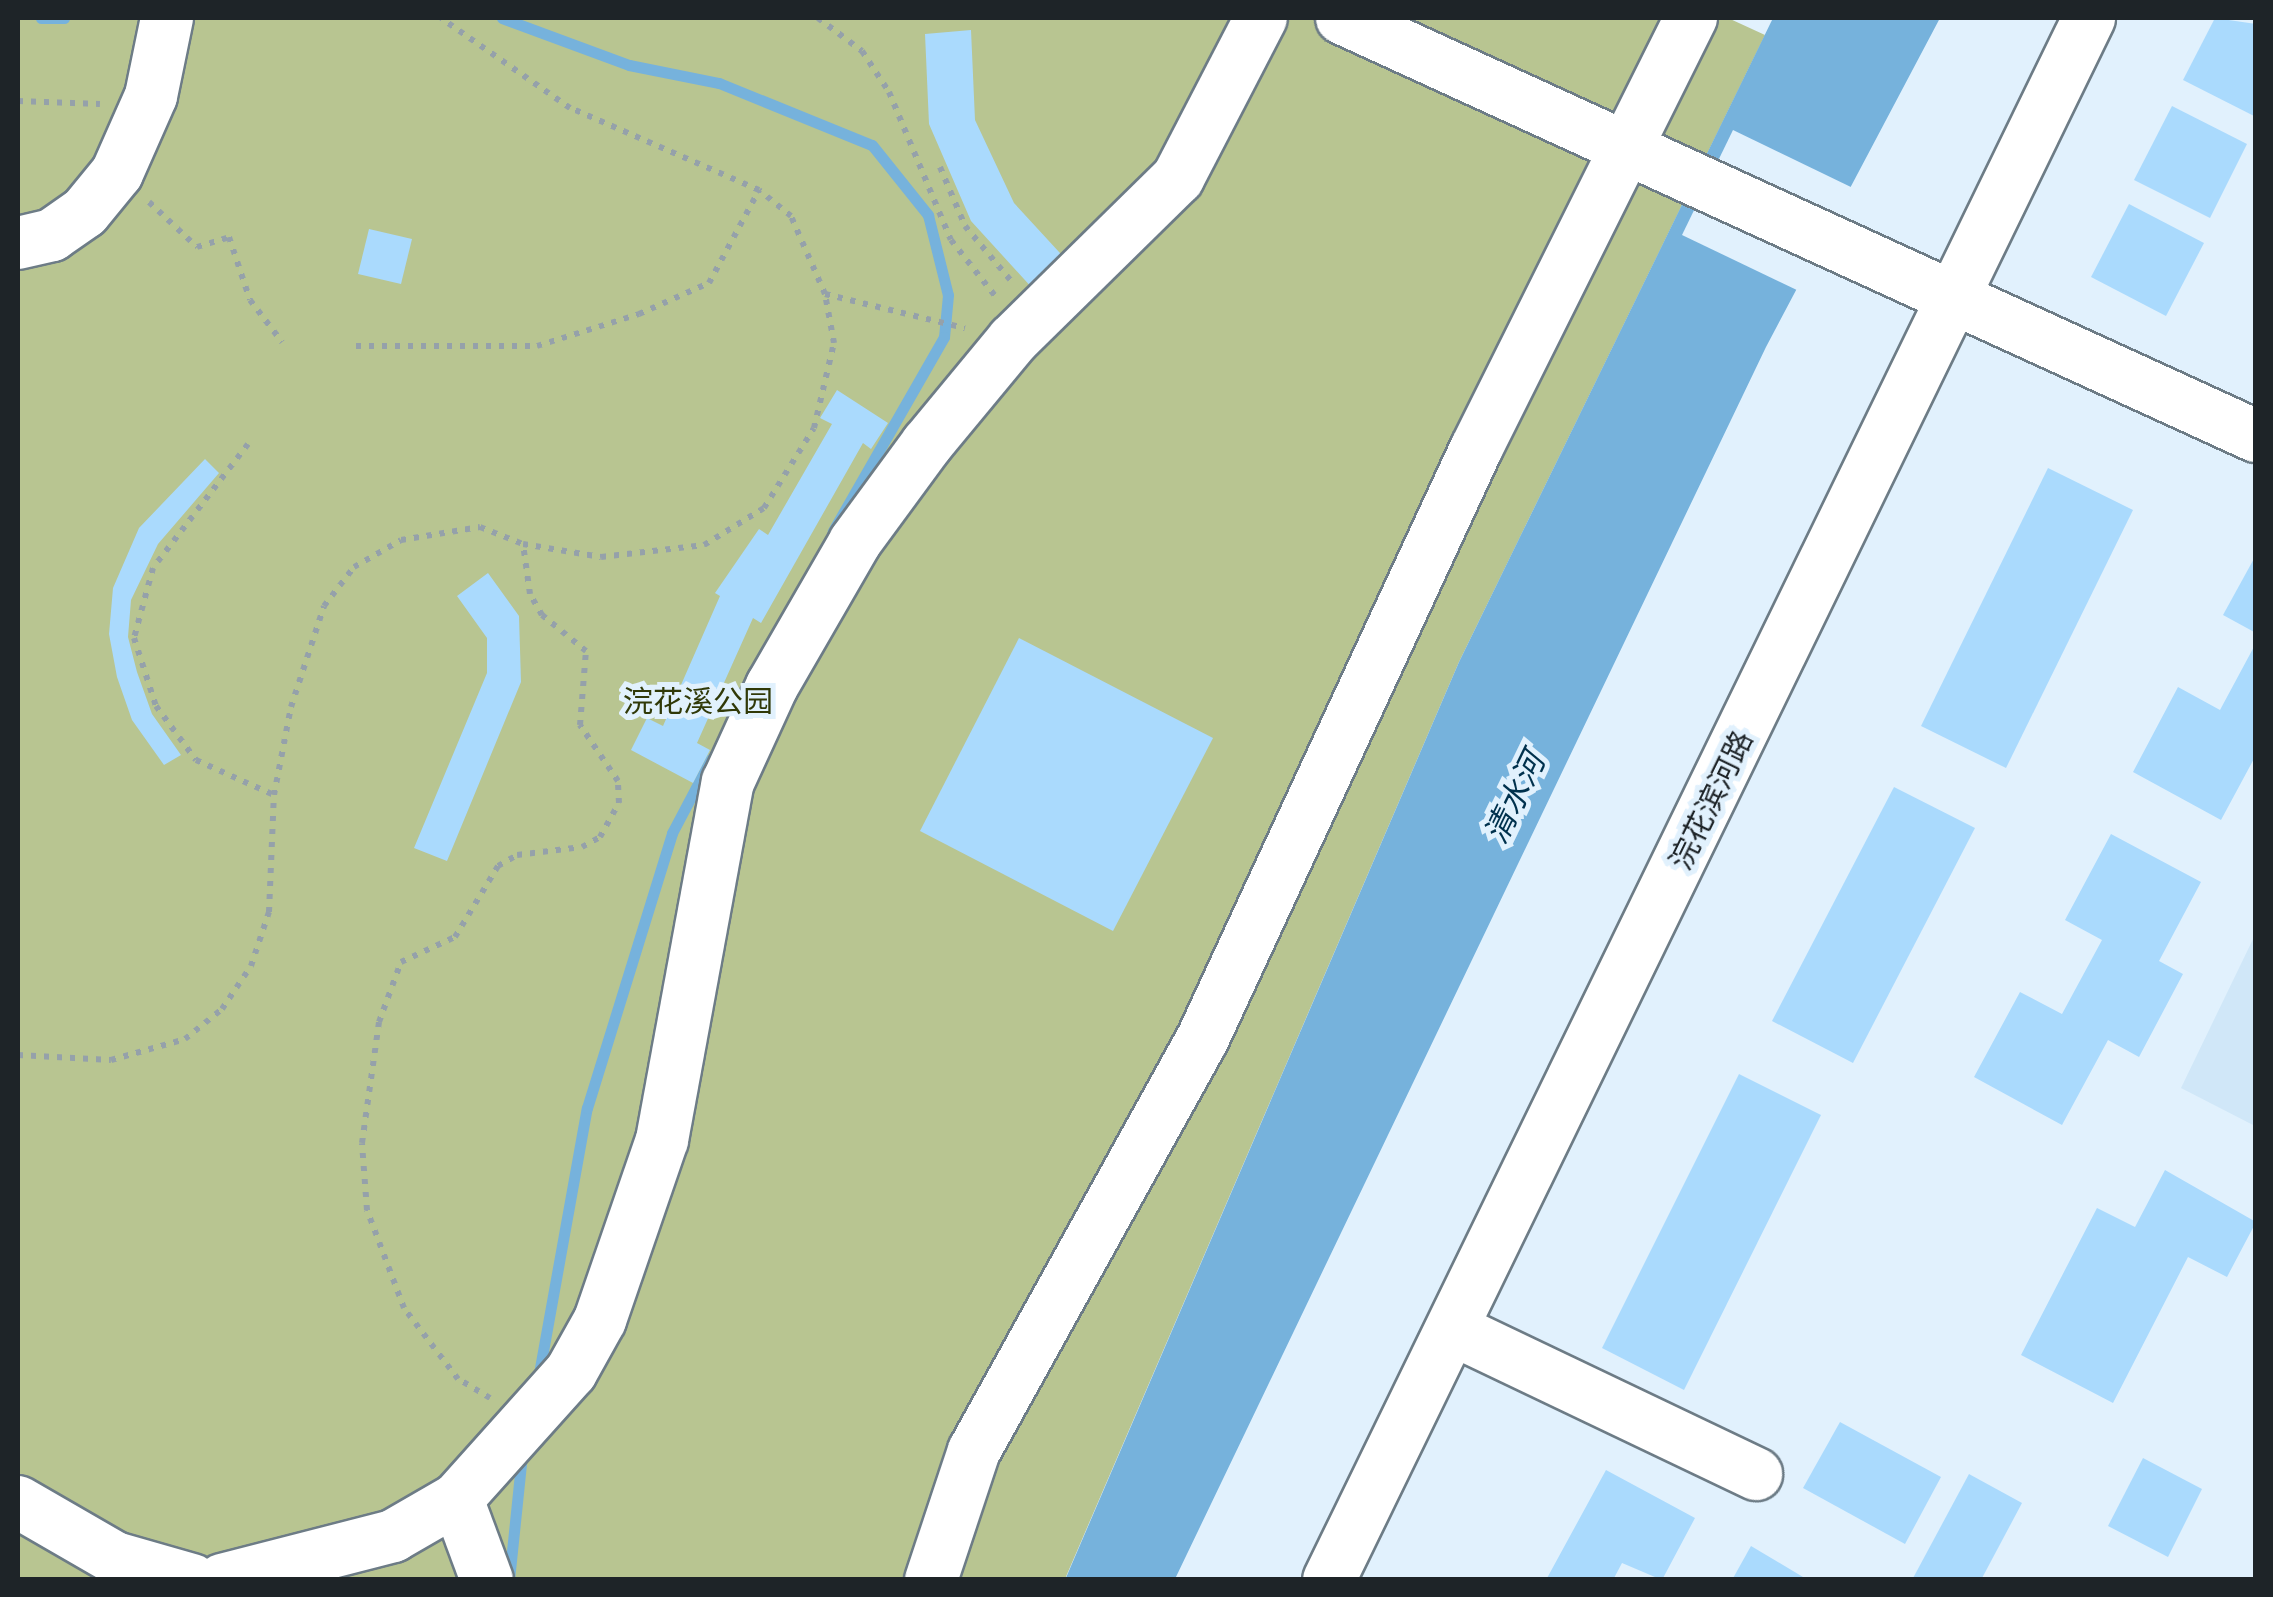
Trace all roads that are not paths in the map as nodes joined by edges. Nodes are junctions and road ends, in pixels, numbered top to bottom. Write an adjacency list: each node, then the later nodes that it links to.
1 (167, 18): 7 (street)
2 (1261, 18): 12 (street)
3 (1342, 18): 6 (street)
4 (1691, 18): 6 (street)
5 (2088, 18): 8 (street, 浣花滨河路)
6 (1625, 150): 8 (street); 17 (street)
7 (18, 243)
8 (1955, 293): 9 (street); 10 (street, 浣花滨河路)
9 (2256, 436)
10 (1452, 1329): 11 (street); 18 (street, 浣花滨河路)
11 (1756, 1474)
12 (457, 1500): 15 (street); 16 (street)
13 (18, 1502): 14 (street)
14 (192, 1580)
15 (222, 1580)
16 (487, 1580)
17 (931, 1580)
18 (1329, 1580)

